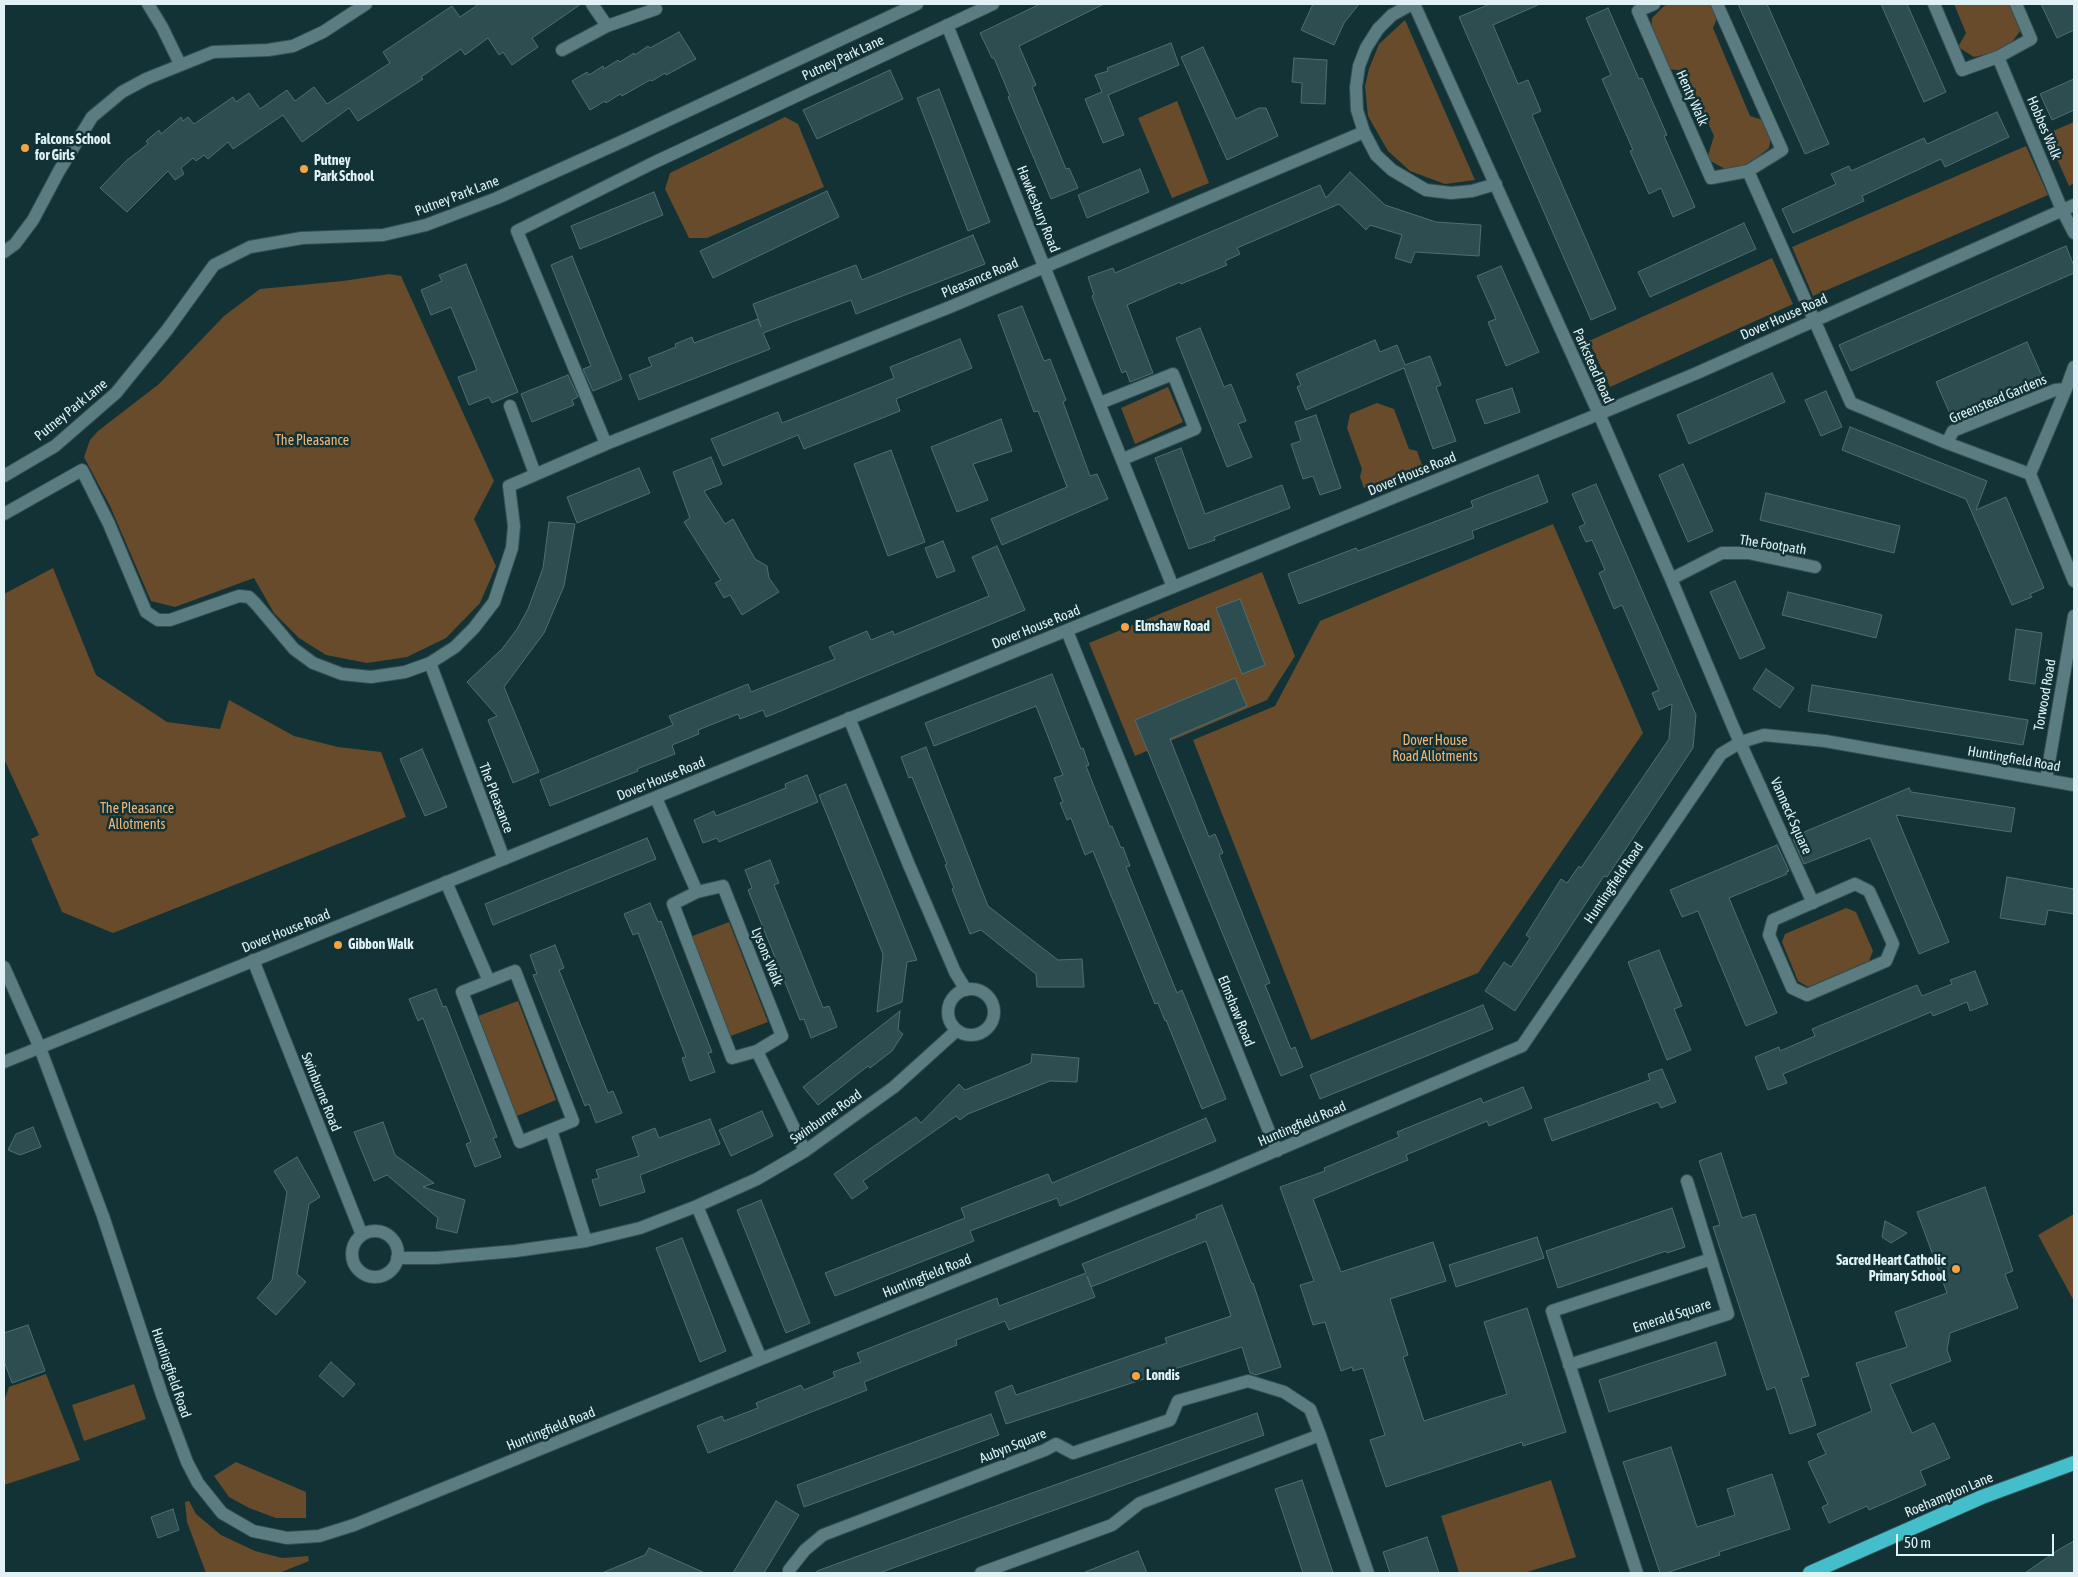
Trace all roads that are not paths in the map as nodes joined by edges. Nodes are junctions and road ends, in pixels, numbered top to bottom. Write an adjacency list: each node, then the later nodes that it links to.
1 (148, 4): 16 (street)
2 (366, 4): 16 (street)
3 (592, 4): 13 (street)
4 (917, 4): 35 (street, Putney Park Lane)
5 (993, 4): 12 (street, Putney Park Lane)
6 (1413, 4): 17 (street); 19 (street, Parkstead Road)
7 (1654, 4): 18 (street, Henty Walk)
8 (1717, 4): 18 (street, Henty Walk)
9 (1934, 4): 15 (street)
10 (2016, 4): 15 (street)
11 (656, 9): 13 (street)
12 (947, 25): 23 (street, Hawkesbury Road); 31 (street, Putney Park Lane)
13 (607, 26): 14 (street)
14 (562, 50)
15 (1998, 57): 20 (street, Hobbes Walk)
16 (180, 64): 22 (street)
17 (1364, 132): 19 (street); 23 (street, Pleasance Road)
18 (1748, 171): 24 (street)
19 (1496, 184): 29 (street, Parkstead Road)
20 (2068, 208): 21 (street); 24 (street, Dover House Road)
21 (2074, 234)
22 (4, 252)
23 (1045, 266): 27 (street, Hawkesbury Road); 31 (street, Pleasance Road)
24 (1816, 320): 29 (street, Dover House Road); 30 (street, Greenstead Gardens)
25 (2074, 367): 26 (street, Greenstead Gardens)
26 (2066, 389): 30 (street, Greenstead Gardens); 34 (street, Greenstead Gardens)
27 (1100, 404): 32 (street, Hawkesbury Road); 32 (street)
28 (510, 406): 33 (street)
29 (1599, 414): 38 (street, Parkstead Road); 40 (street, Dover House Road)
30 (1946, 443): 34 (street, Greenstead Gardens)
31 (606, 444): 33 (street)
32 (1123, 459): 40 (street, Hawkesbury Road)
33 (535, 474): 43 (street)
34 (2030, 474): 39 (street)
35 (4, 476)
36 (4, 514): 43 (street)
37 (1815, 567): 38 (street, The Footpath)
38 (1671, 579): 45 (street, Parkstead Road)
39 (2074, 581)
40 (1173, 587): 42 (street, Dover House Road)
41 (2074, 616): 46 (street, Torwood Road)
42 (1067, 631): 44 (street, Dover House Road); 63 (street, Elmshaw Road)
43 (430, 663): 49 (street, The Pleasance)
44 (849, 718): 48 (street, Dover House Road); 56 (street)
45 (1741, 742): 46 (street, Huntingfield Road); 52 (street, Vanneck Square); 63 (street, Huntingfield Road)
46 (2046, 780): 47 (street, Huntingfield Road)
47 (2074, 785)
48 (656, 798): 49 (street, Dover House Road); 51 (street)
49 (504, 859): 50 (street, Dover House Road)
50 (446, 882): 53 (street, Dover House Road); 55 (street)
51 (697, 892): 59 (street, Lysons Walk); 59 (street, Lysons Walk)
52 (1813, 903): 52 (street)
53 (253, 960): 58 (street, Dover House Road); 66 (street, Swinburne Road)
54 (4, 967): 58 (street, Huntingfield Road)
55 (489, 981): 61 (street); 61 (street)
56 (966, 990): 57 (street); 57 (street)
57 (956, 1031): 62 (street, Swinburne Road)
58 (40, 1048): 60 (street, Dover House Road); 70 (street, Huntingfield Road)
59 (757, 1051): 62 (street)
60 (4, 1062)
61 (551, 1130): 67 (street)
62 (805, 1151): 65 (street, Swinburne Road)
63 (1277, 1152): 70 (street, Huntingfield Road)
64 (1686, 1181): 69 (street, Emerald Square)
65 (697, 1206): 67 (street, Swinburne Road); 70 (street)
66 (362, 1235): 68 (street); 68 (street)
67 (586, 1241): 68 (street, Swinburne Road)
68 (397, 1258)
69 (1711, 1258): 71 (street); 71 (street, Emerald Square)
70 (761, 1359)
71 (1569, 1365): 77 (street)
72 (1320, 1434): 74 (street, Aubyn Square); 75 (street); 76 (street, Aubyn Square)
73 (2074, 1463): 78 (highway, Roehampton Lane)
74 (789, 1573)
75 (981, 1573)
76 (1368, 1573)
77 (1637, 1573)
78 (1810, 1573)

